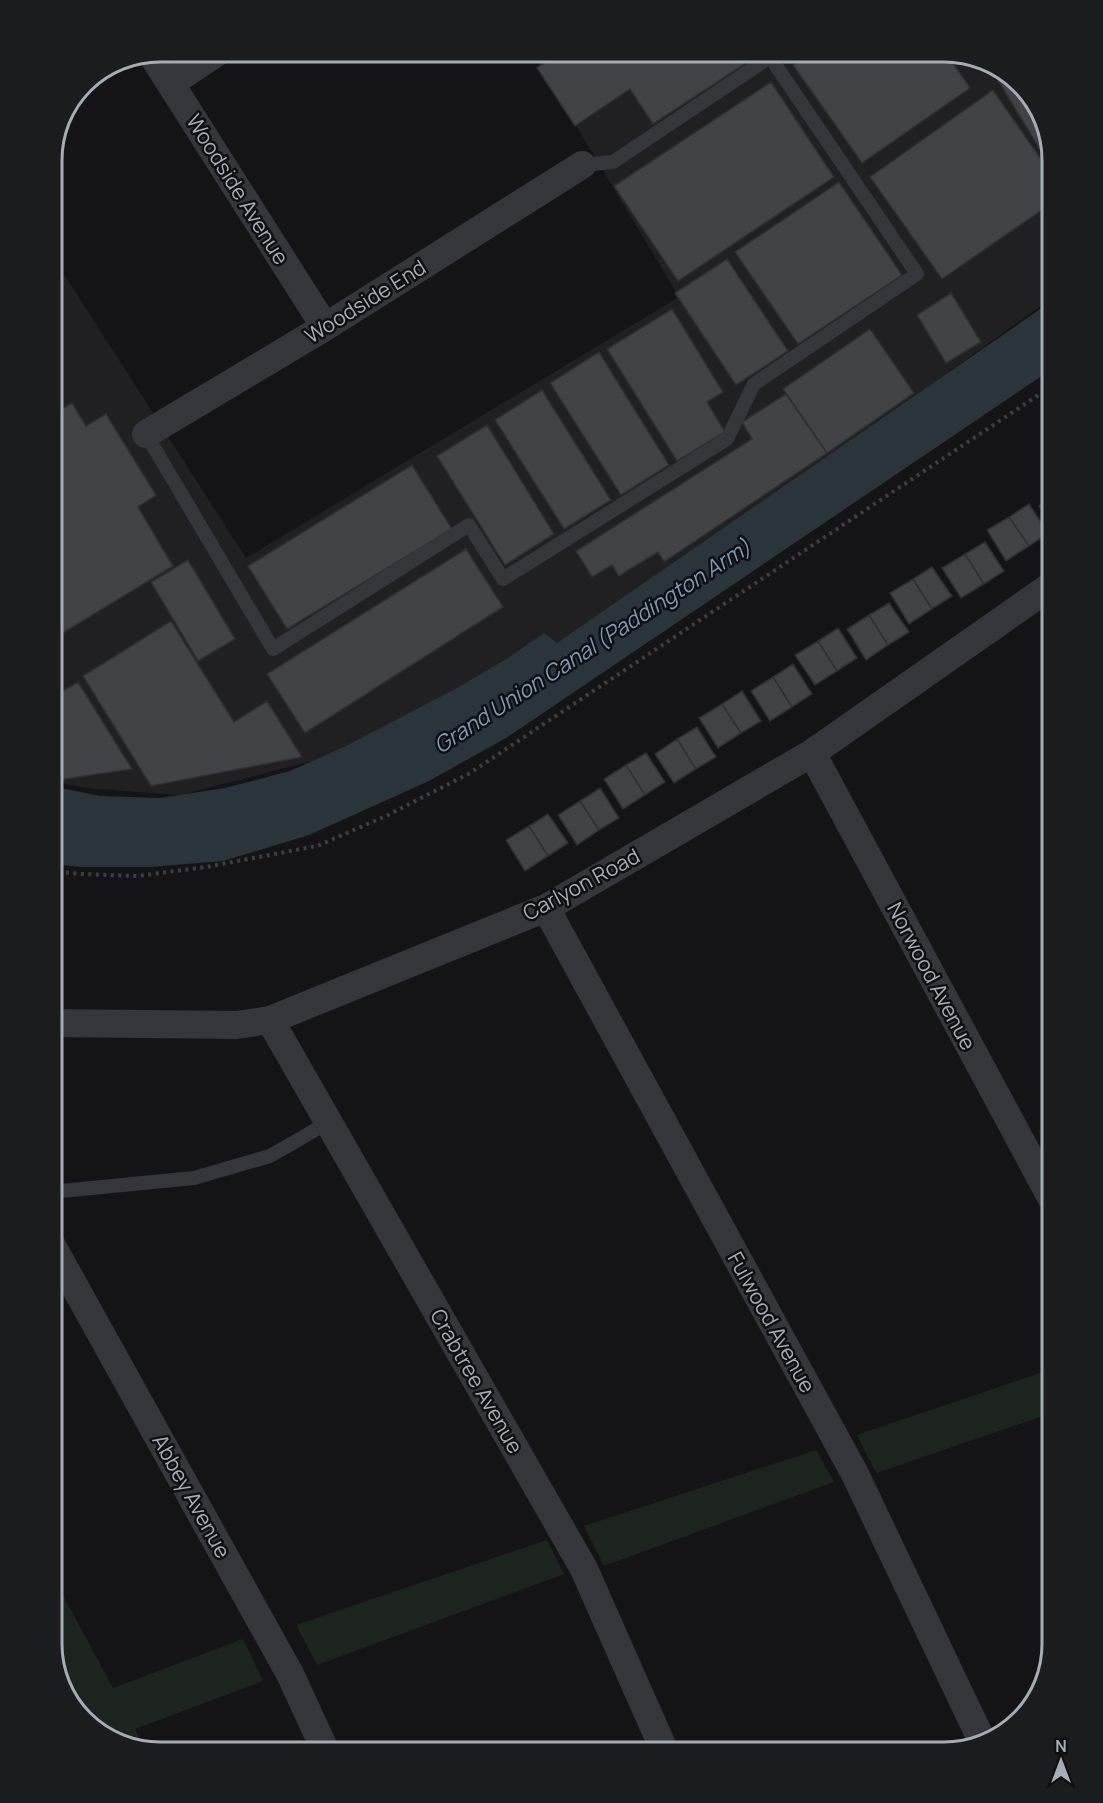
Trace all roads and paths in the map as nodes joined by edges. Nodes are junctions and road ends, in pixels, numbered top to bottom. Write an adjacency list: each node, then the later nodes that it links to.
1 (157, 62): 5 (street, Woodside Avenue)
2 (202, 62): 5 (street)
3 (757, 62): 6 (lane)
4 (773, 62): 9 (lane)
5 (171, 83): 7 (street, Woodside Avenue)
6 (582, 165): 7 (street, Woodside End)
7 (325, 327): 9 (street, Woodside End)
8 (1042, 393): 12 (path)
9 (146, 434)
10 (1042, 593): 11 (street, Carlyon Road)
11 (812, 753): 13 (street, Carlyon Road); 17 (street, Norwood Avenue)
12 (62, 872)
13 (546, 908): 14 (street, Carlyon Road); 20 (street, Fulwood Avenue)
14 (270, 1020): 15 (street, Carlyon Road); 16 (street, Crabtree Avenue)
15 (62, 1023)
16 (328, 1122): 18 (lane); 22 (street, Crabtree Avenue)
17 (1042, 1180)
18 (62, 1191)
19 (62, 1264): 21 (street, Abbey Avenue)
20 (979, 1734)
21 (321, 1741)
22 (660, 1742)

